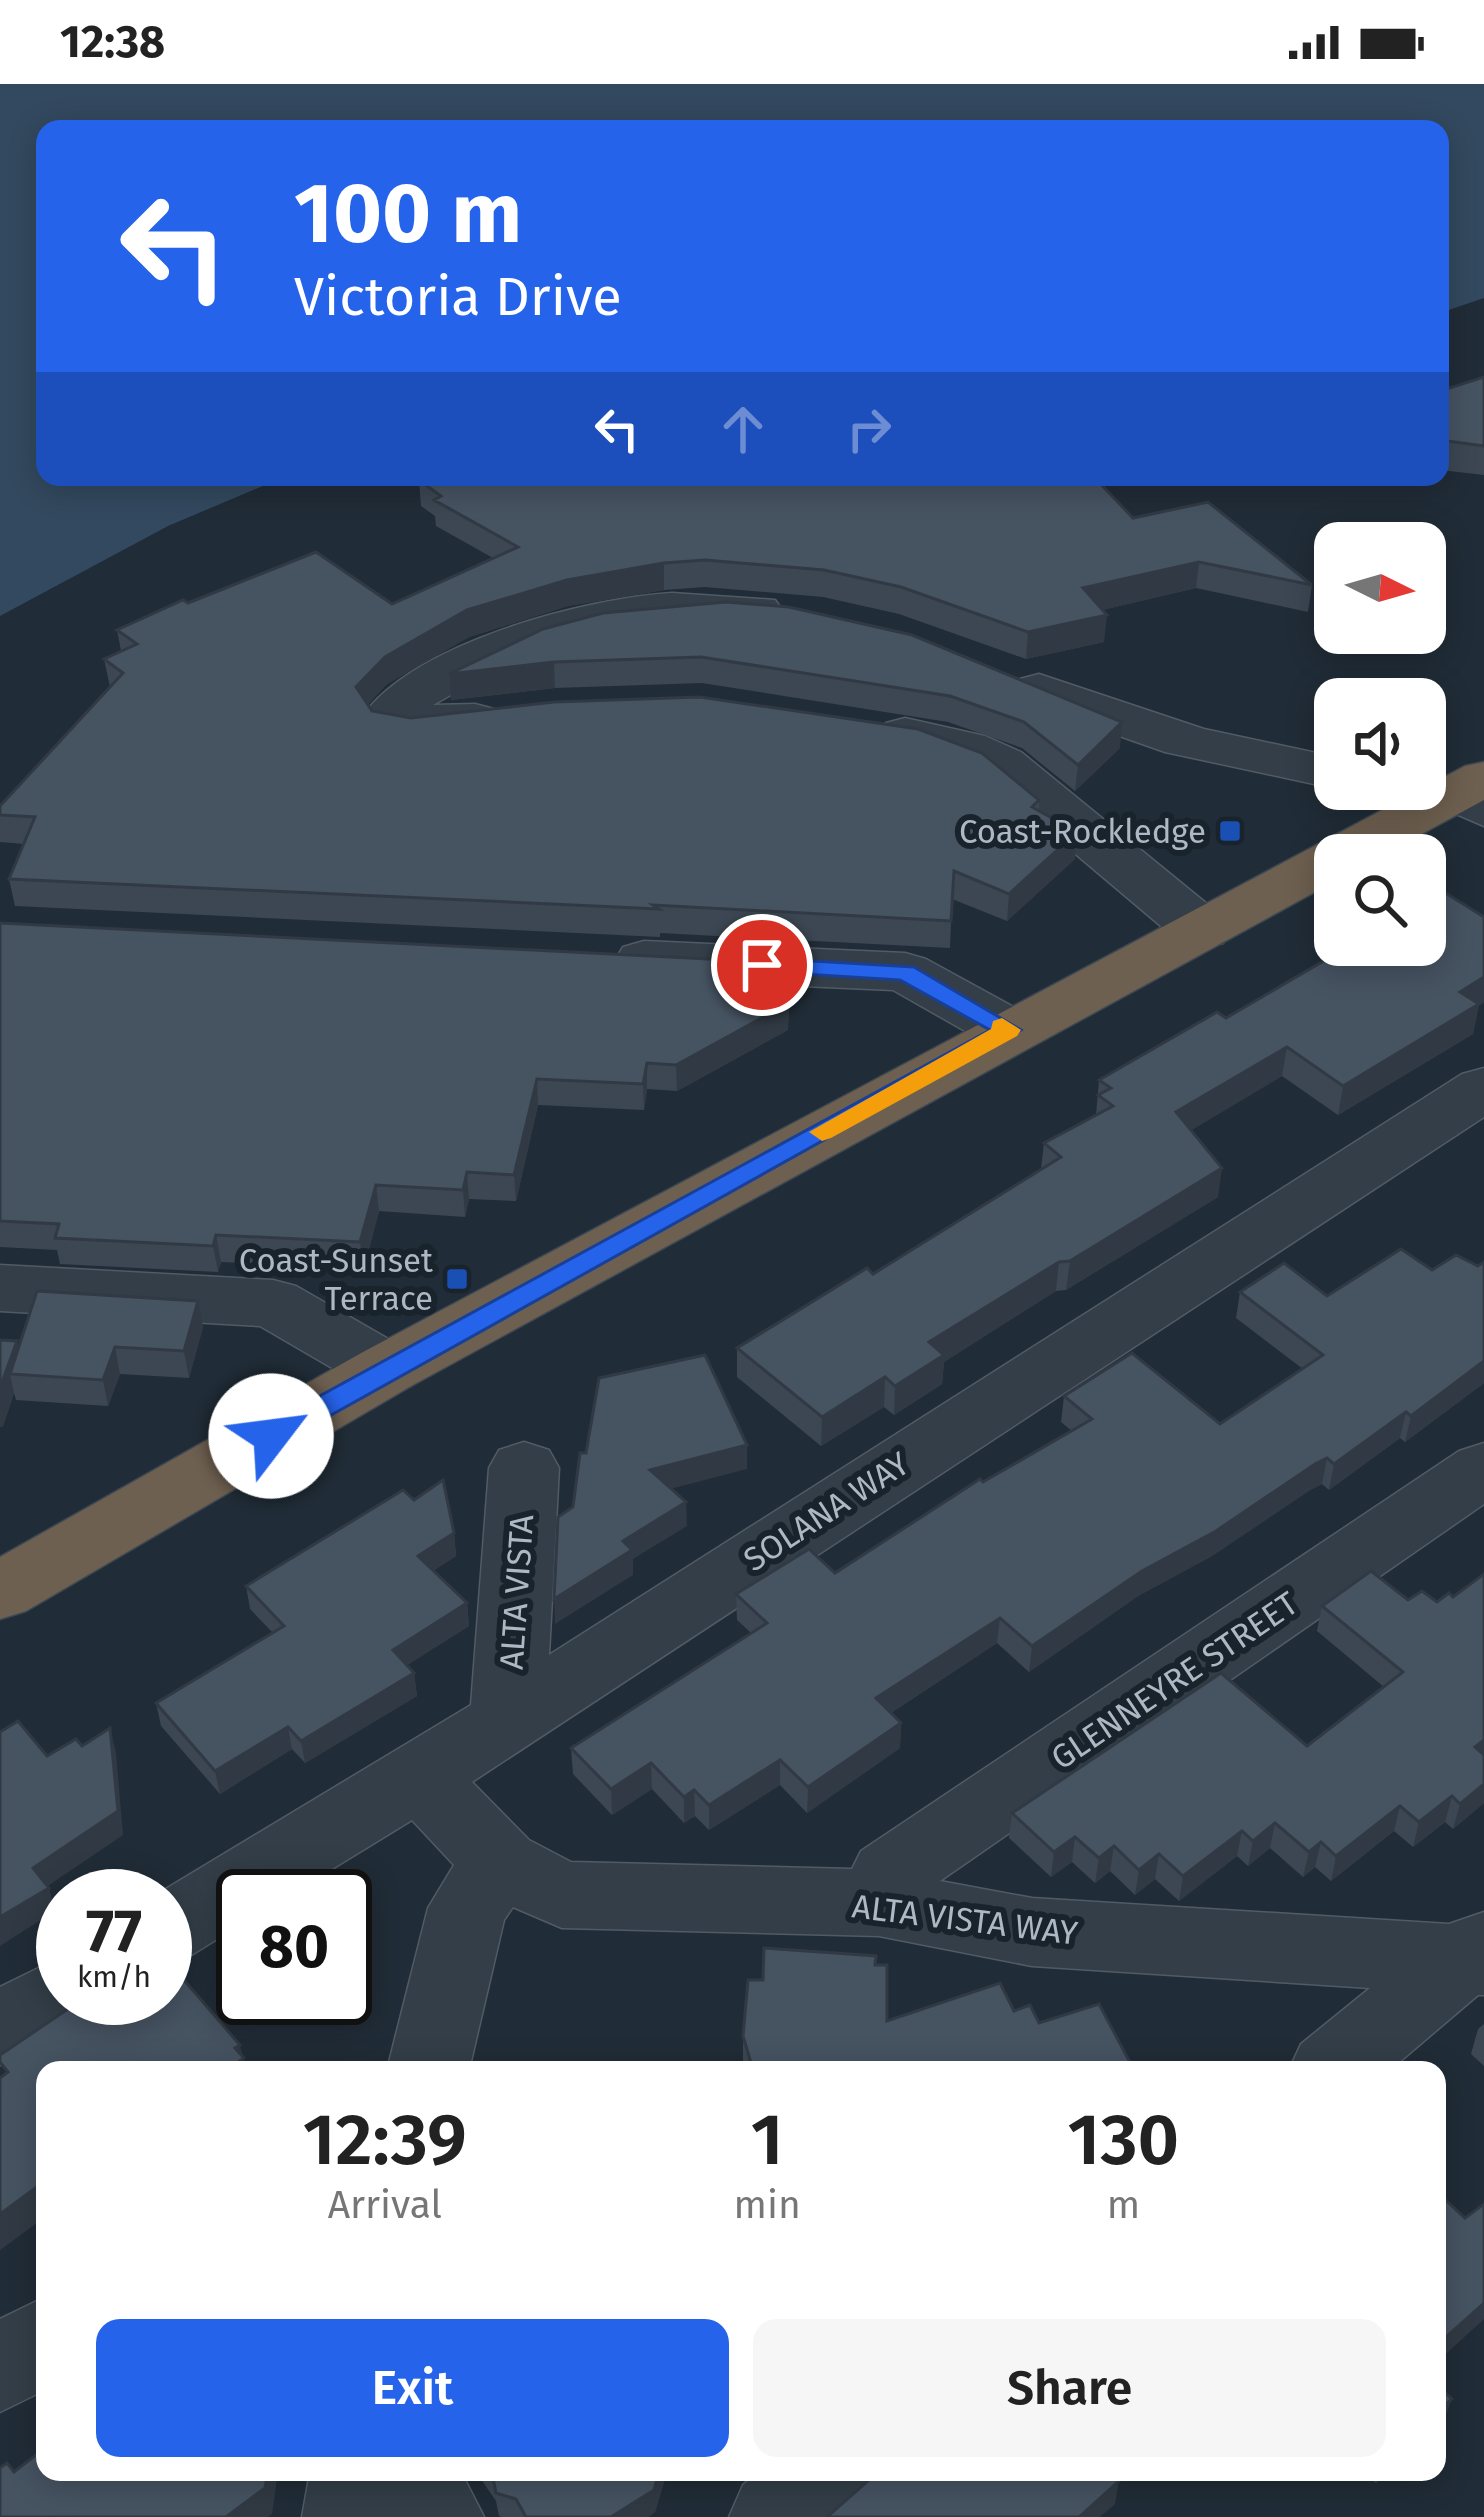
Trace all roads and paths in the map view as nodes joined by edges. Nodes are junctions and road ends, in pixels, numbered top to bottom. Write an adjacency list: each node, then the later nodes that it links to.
1 (800, 614): 3 (street)
2 (989, 670): 5 (street)
3 (519, 714)
4 (863, 728): 9 (street)
5 (1314, 769)
6 (1462, 792): 7 (highway)
7 (1382, 834)
8 (1314, 870): 9 (highway)
9 (1202, 930): 11 (highway)
10 (596, 957): 11 (street)
11 (1009, 1030): 14 (highway)
12 (1484, 1088): 18 (street, SOLANA WAY)
13 (0, 1288): 14 (street)
14 (387, 1369): 17 (highway)
15 (524, 1468): 18 (street, ALTA VISTA)
16 (1484, 1469): 21 (street, GLENNEYRE STREET)
17 (0, 1592)
18 (508, 1715): 19 (street, SOLANA WAY)
19 (419, 1778): 20 (street, ALTA VISTA WAY); 22 (street, SOLANA WAY)
20 (501, 1863): 21 (street, ALTA VISTA WAY); 26 (street)
21 (878, 1904): 23 (street, ALTA VISTA WAY)
22 (192, 1914)
23 (1477, 1955): 27 (street)
24 (36, 2007): 25 (street)
25 (0, 2029)
26 (430, 2061)
27 (1342, 2061)
28 (36, 2345): 29 (street)
29 (0, 2370)
30 (354, 2481): 33 (street)
31 (413, 2481): 34 (street)
32 (820, 2481): 35 (street)
33 (348, 2517)
34 (439, 2517)
35 (775, 2517)

